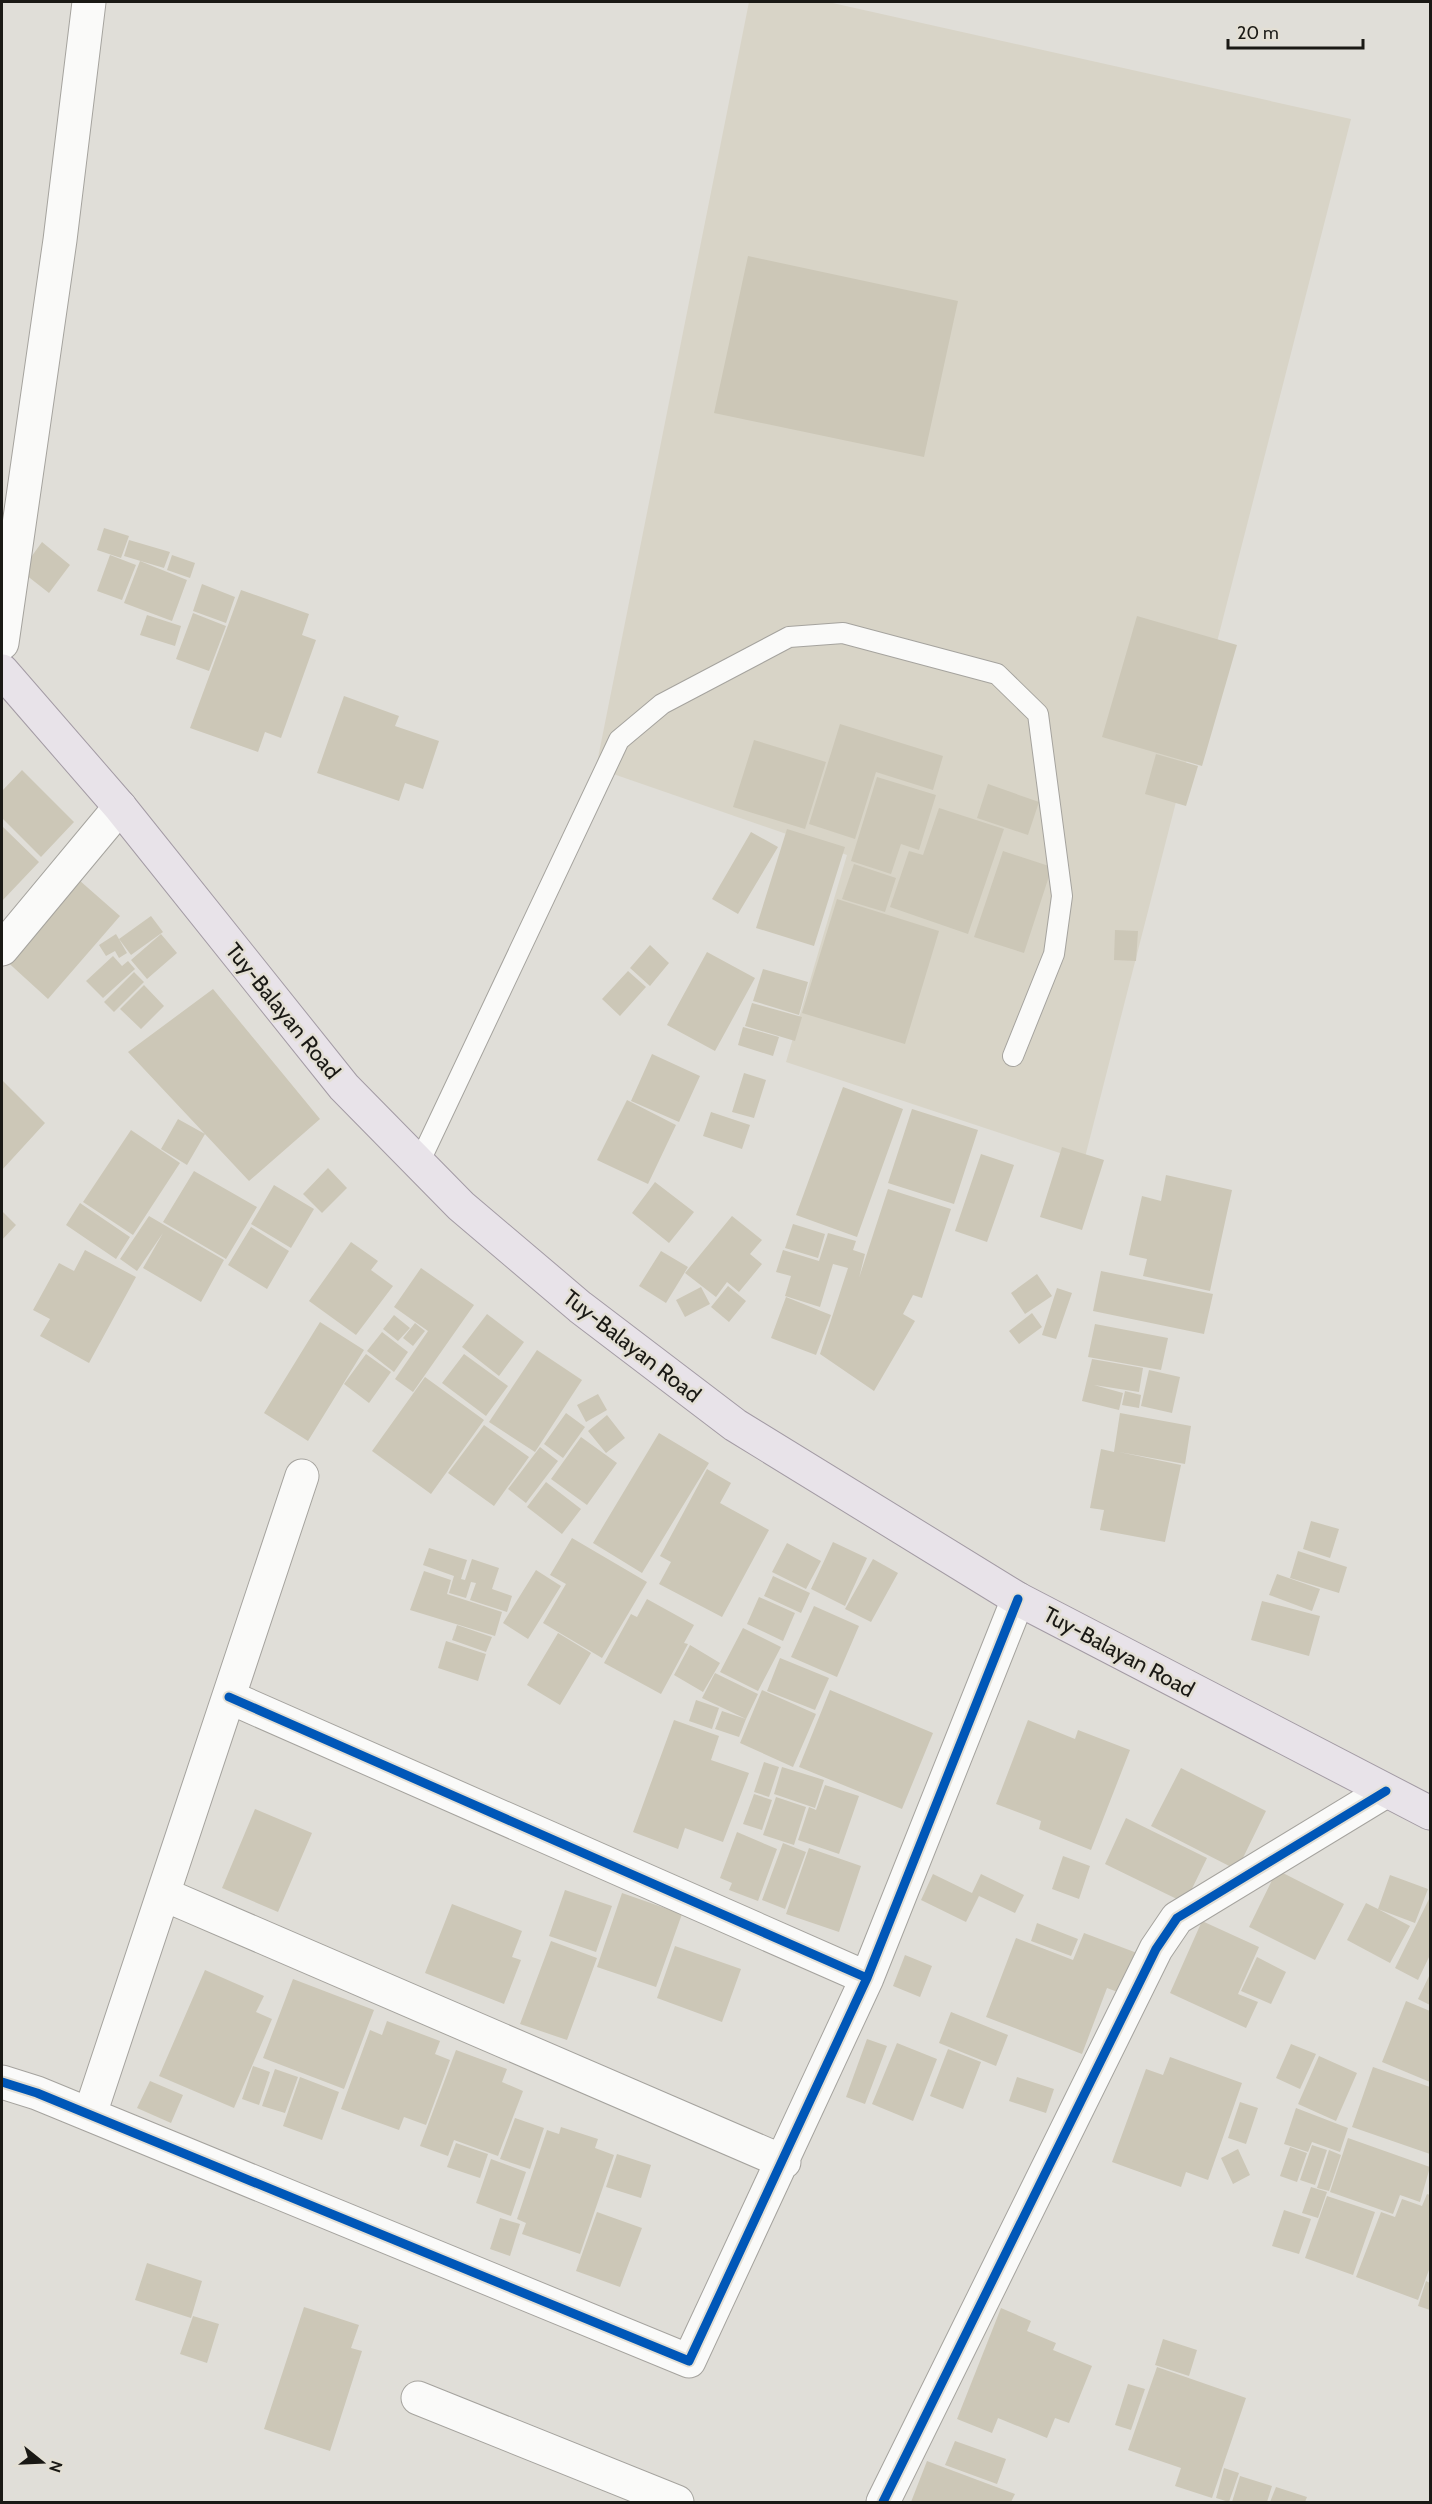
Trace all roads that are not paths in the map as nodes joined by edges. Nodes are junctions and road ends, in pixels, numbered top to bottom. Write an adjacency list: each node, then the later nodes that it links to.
1 (89, 2): 2 (street)
2 (2, 643)
3 (2, 671): 4 (main road, Tuy-Balayan Road)
4 (120, 807): 5 (street); 7 (main road, Tuy-Balayan Road)
5 (2, 949)
6 (1012, 1056): 7 (lane)
7 (419, 1163): 9 (main road, Tuy-Balayan Road)
8 (302, 1476): 10 (street)
9 (1018, 1599): 11 (main road, Tuy-Balayan Road); 14 (street)
10 (229, 1697): 13 (street); 14 (street)
11 (1386, 1791): 12 (main road, Tuy-Balayan Road); 20 (street)
12 (1431, 1813)
13 (163, 1894): 16 (street); 17 (street)
14 (867, 1978): 17 (street)
15 (2, 2082): 16 (street)
16 (90, 2114): 17 (street)
17 (784, 2162)
18 (417, 2398): 19 (street)
19 (677, 2502)
20 (883, 2502)

